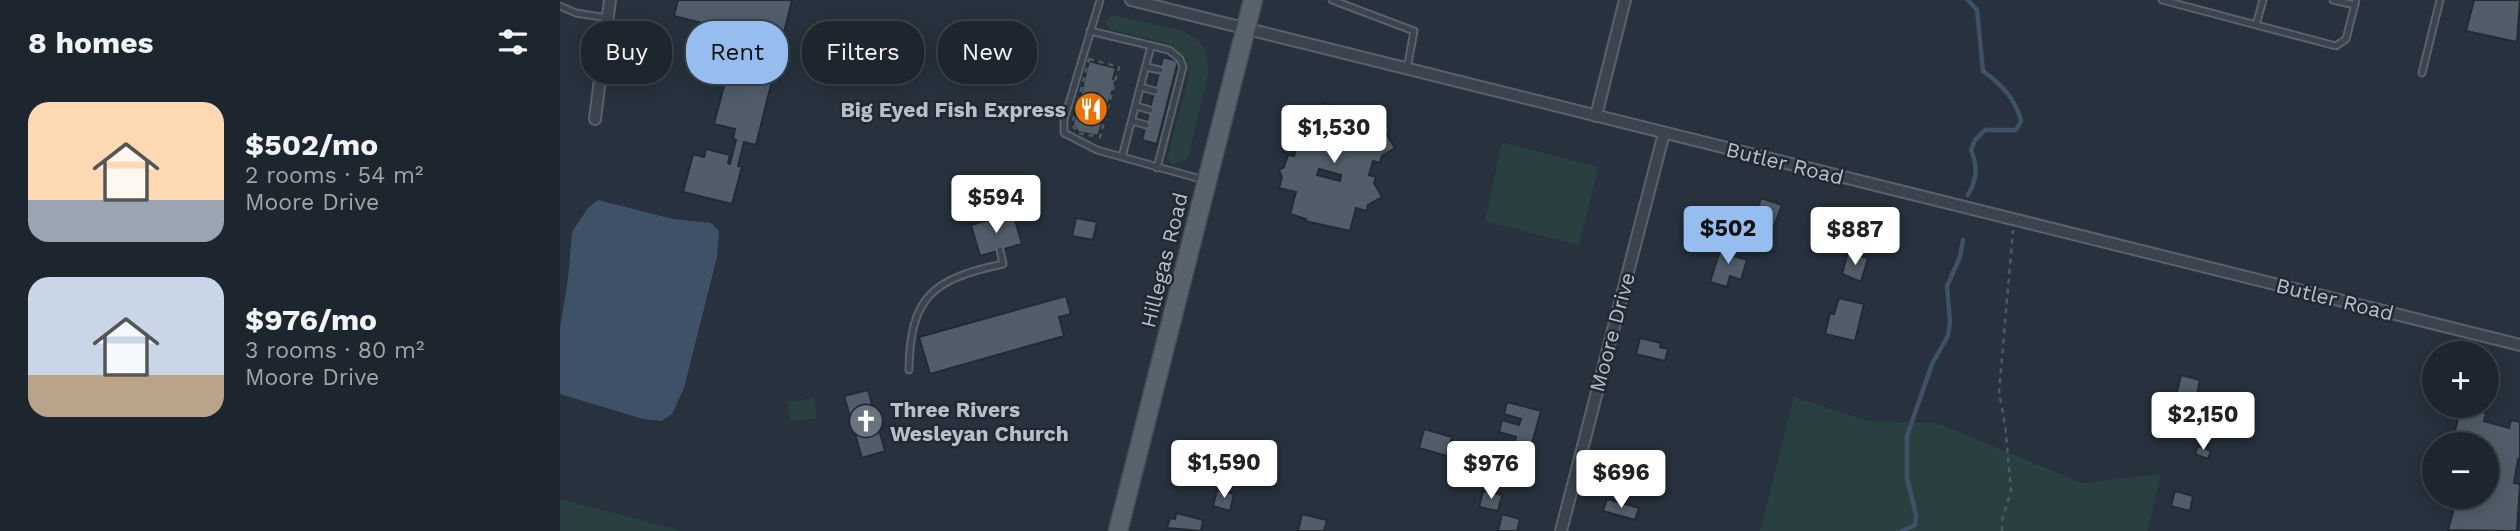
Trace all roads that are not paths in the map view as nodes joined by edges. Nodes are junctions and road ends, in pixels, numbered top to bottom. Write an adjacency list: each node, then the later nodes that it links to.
1 (610, 0): 13 (street)
2 (1100, 0): 16 (lane)
3 (1131, 0): 15 (street, Butler Road)
4 (1253, 0): 15 (main road, Hillegas Road)
5 (1332, 0): 19 (lane)
6 (1625, 0): 26 (street)
7 (2162, 0): 14 (lane)
8 (2263, 0): 14 (lane)
9 (2333, 0): 11 (lane)
10 (2440, 0): 21 (lane)
11 (2355, 3): 14 (lane)
12 (560, 6): 13 (lane)
13 (608, 19): 27 (street)
14 (2256, 25)
15 (1246, 29): 19 (street, Butler Road); 33 (main road, Hillegas Road)
16 (1090, 31): 17 (lane); 31 (lane)
17 (1151, 46): 18 (lane); 32 (lane)
18 (1146, 67): 20 (lane); 22 (lane)
19 (1407, 69): 26 (street, Butler Road)
20 (1160, 70)
21 (2423, 73)
22 (1141, 87): 23 (lane); 24 (lane)
23 (1154, 91)
24 (1136, 106): 25 (lane); 28 (lane)
25 (1150, 110)
26 (1596, 116): 30 (street, Butler Road)
27 (595, 119)
28 (1132, 121): 29 (lane); 31 (lane)
29 (1146, 125)
30 (1664, 134): 35 (street, Butler Road); 38 (street, Moore Drive)
31 (1122, 157): 32 (lane)
32 (1157, 168): 33 (lane)
33 (1208, 181): 37 (main road, Hillegas Road)
34 (1000, 250): 36 (lane)
35 (2520, 345)
36 (909, 370)
37 (1118, 531)
38 (1561, 531)

